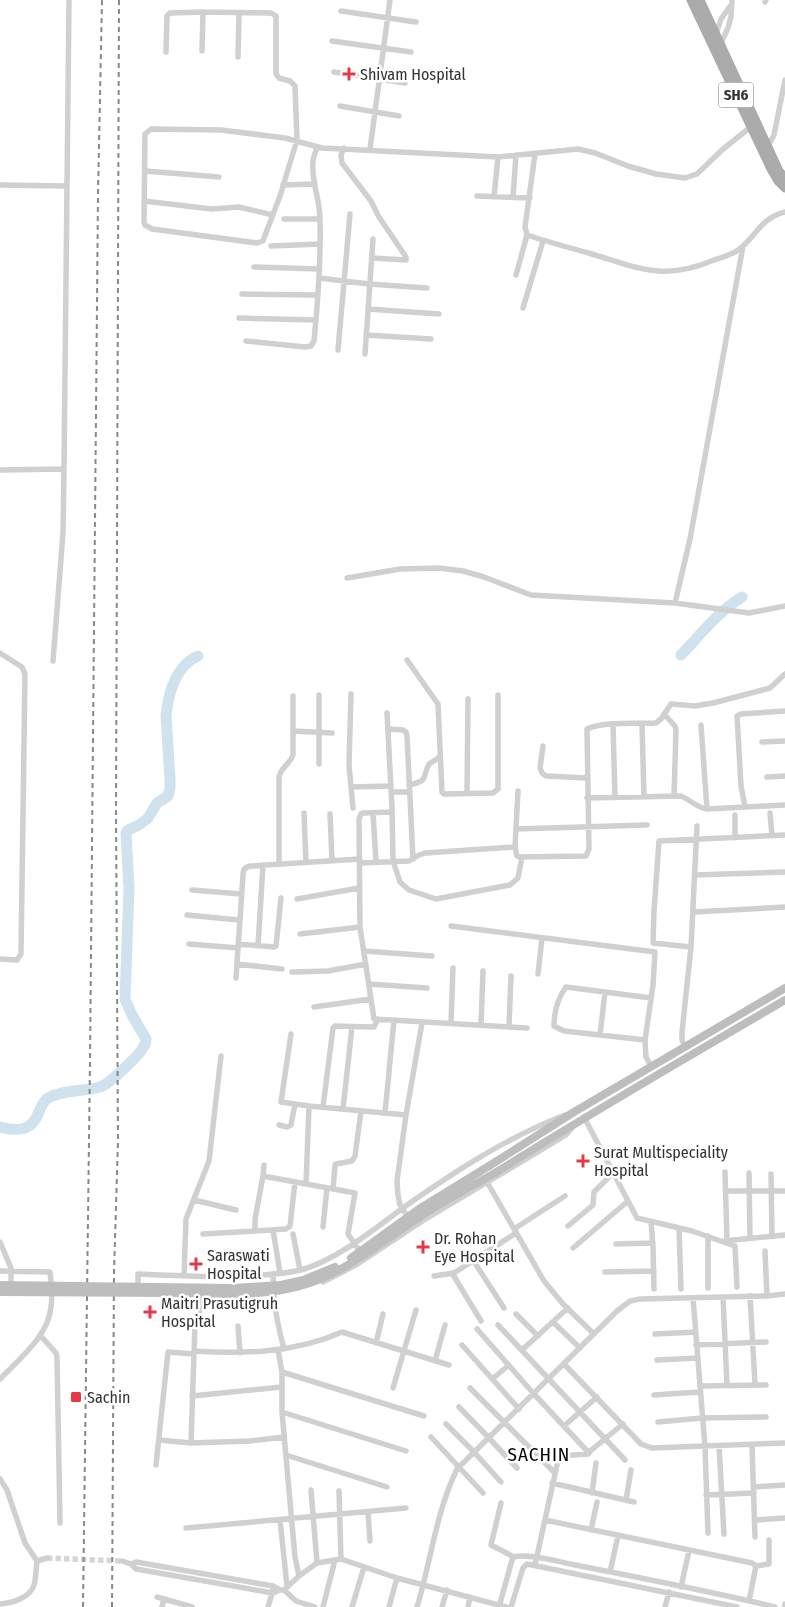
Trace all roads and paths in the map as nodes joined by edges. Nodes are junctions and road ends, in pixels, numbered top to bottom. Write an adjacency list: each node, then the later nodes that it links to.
1 (69, 0): 42 (street)
2 (390, 0): 9 (street)
3 (691, 0): 13 (main road, SH6)
4 (700, 0): 11 (main road, SH6)
5 (731, 2): 11 (street); 13 (street)
6 (340, 11): 9 (street)
7 (203, 12): 8 (street); 15 (street); 16 (street)
8 (239, 13): 18 (street); 28 (street)
9 (388, 18): 10 (street); 14 (street)
10 (416, 22)
11 (716, 34): 13 (main road, SH6)
12 (332, 41): 14 (street)
13 (715, 46): 27 (main road, SH6)
14 (384, 49): 17 (street); 20 (street)
15 (202, 51)
16 (166, 52)
17 (411, 52)
18 (238, 57)
19 (334, 72): 20 (street)
20 (380, 78): 22 (street); 25 (street)
21 (785, 82): 24 (street)
22 (405, 83)
23 (340, 106): 25 (street)
24 (782, 106): 29 (street)
25 (375, 112): 26 (street); 32 (street)
26 (399, 116)
27 (754, 125): 29 (main road, SH6); 33 (street); 43 (main road, SH6)
28 (297, 140): 30 (street); 36 (street); 41 (street)
29 (768, 146): 38 (main road, SH6)
30 (317, 147): 31 (street); 39 (street)
31 (344, 148): 32 (street); 60 (street)
32 (370, 149): 35 (street)
33 (536, 154): 34 (street); 47 (street)
34 (516, 155): 35 (street); 46 (street)
35 (498, 157): 45 (street)
36 (144, 171): 37 (street); 48 (street)
37 (218, 177)
38 (785, 178)
39 (315, 184): 41 (street); 53 (street)
40 (0, 185): 42 (street)
41 (283, 185): 51 (street)
42 (67, 186): 80 (street)
43 (785, 188)
44 (477, 196): 45 (street)
45 (494, 197): 46 (street)
46 (513, 197): 47 (street)
47 (530, 198): 54 (street)
48 (144, 201): 51 (street); 51 (street)
49 (785, 212): 59 (street)
50 (350, 214): 65 (street)
51 (273, 215)
52 (284, 219): 53 (street)
53 (320, 219): 57 (street)
54 (526, 235): 56 (street); 63 (street)
55 (373, 239): 60 (street)
56 (543, 241): 59 (street); 70 (street)
57 (320, 244): 58 (street); 62 (street)
58 (271, 246)
59 (742, 246): 83 (street)
60 (372, 258): 66 (street)
61 (254, 268): 62 (street)
62 (320, 269): 64 (street)
63 (516, 275)
64 (319, 278): 65 (street); 69 (street)
65 (345, 281): 66 (street); 78 (street)
66 (369, 284): 67 (street); 71 (street)
67 (428, 288)
68 (242, 294): 69 (street)
69 (317, 295): 74 (street)
70 (523, 308)
71 (368, 309): 72 (street); 75 (street)
72 (439, 314)
73 (239, 318): 74 (street)
74 (316, 320): 77 (street)
75 (366, 334): 76 (street); 79 (street)
76 (431, 339)
77 (246, 341)
78 (338, 350)
79 (365, 354)
80 (64, 469): 81 (street); 87 (street)
81 (0, 470)
82 (347, 578): 83 (street)
83 (675, 603): 84 (street)
84 (785, 606)
85 (0, 652): 173 (street)
86 (407, 660): 107 (street)
87 (53, 661)
88 (785, 674): 96 (street)
89 (351, 694): 113 (street)
90 (319, 695): 102 (street)
91 (498, 695): 117 (street)
92 (293, 696): 101 (street)
93 (468, 699): 117 (street)
94 (785, 711): 123 (street)
95 (387, 713): 100 (street)
96 (664, 714): 98 (street); 118 (street)
97 (613, 724): 98 (street); 111 (street); 121 (street)
98 (642, 724): 119 (street)
99 (701, 725): 125 (street)
100 (388, 729): 112 (street); 114 (street)
101 (293, 731): 102 (street); 148 (street)
102 (319, 732): 103 (street); 108 (street)
103 (332, 733)
104 (785, 741): 105 (street)
105 (762, 742)
106 (543, 746): 111 (street)
107 (440, 757): 112 (street); 117 (street)
108 (319, 764)
109 (785, 776): 110 (street)
110 (767, 777)
111 (587, 778): 120 (street)
112 (409, 785): 116 (street)
113 (351, 788): 114 (street); 124 (street)
114 (391, 789): 116 (street); 126 (street)
115 (518, 791): 135 (street)
116 (410, 792): 142 (street)
117 (467, 794)
118 (674, 796): 119 (street); 125 (street)
119 (644, 797): 121 (street)
120 (587, 798): 121 (street); 134 (street)
121 (615, 798)
122 (785, 805): 123 (street)
123 (745, 807): 125 (street)
124 (353, 808)
125 (707, 809)
126 (392, 812): 128 (street); 145 (street)
127 (304, 813): 146 (street)
128 (373, 813): 144 (street); 147 (street)
129 (770, 813): 137 (street)
130 (330, 814): 143 (street)
131 (735, 815): 138 (street)
132 (647, 825): 134 (street)
133 (697, 826): 139 (street)
134 (588, 827): 135 (street); 141 (street)
135 (516, 829): 140 (street)
136 (785, 835): 137 (street)
137 (772, 836): 138 (street)
138 (736, 838): 139 (street)
139 (697, 840): 151 (street); 165 (street)
140 (515, 847): 141 (street); 142 (street)
141 (522, 857): 145 (street)
142 (413, 859): 145 (street)
143 (332, 861): 144 (street); 146 (street)
144 (360, 861): 147 (street); 152 (street)
145 (393, 861): 147 (street)
146 (306, 862): 148 (street)
147 (376, 862)
148 (279, 864): 149 (street)
149 (263, 865): 154 (street); 168 (street)
150 (785, 872): 151 (street)
151 (695, 875): 158 (street)
152 (359, 888): 156 (street); 162 (street)
153 (192, 890): 154 (street)
154 (241, 894): 160 (street)
155 (281, 898): 168 (street)
156 (297, 899)
157 (785, 907): 158 (street)
158 (694, 912): 169 (street)
159 (187, 915): 160 (street)
160 (239, 920): 167 (street)
161 (451, 926): 164 (street)
162 (360, 927): 163 (street); 170 (street)
163 (300, 934)
164 (542, 938): 171 (street); 180 (street)
165 (656, 943): 169 (street); 171 (street)
166 (189, 944): 167 (street)
167 (238, 946): 168 (street); 174 (street)
168 (258, 946)
169 (691, 947): 204 (street)
170 (364, 950): 172 (street); 175 (street)
171 (655, 952): 187 (street)
172 (432, 956)
173 (0, 959)
174 (237, 964): 177 (street); 182 (street)
175 (366, 964): 179 (street); 183 (street)
176 (453, 968): 196 (street)
177 (282, 969)
178 (483, 971): 197 (street)
179 (292, 972)
180 (538, 974)
181 (511, 976): 199 (street)
182 (236, 978)
183 (369, 984): 184 (street); 188 (street)
184 (427, 988)
185 (785, 988): 190 (main road)
186 (605, 992): 187 (street); 202 (street); 202 (street)
187 (651, 998): 203 (street)
188 (371, 999): 191 (street); 193 (street)
189 (785, 1000): 192 (main road)
190 (757, 1005): 192 (main road); 204 (main road)
191 (314, 1008)
192 (762, 1014): 207 (main road)
193 (378, 1019): 194 (street); 198 (street)
194 (394, 1020): 195 (street); 215 (street)
195 (422, 1023): 196 (street); 216 (street)
196 (451, 1023): 197 (street)
197 (482, 1025): 199 (street)
198 (352, 1027): 211 (street); 212 (street)
199 (509, 1027): 200 (street)
200 (527, 1028)
201 (291, 1034): 209 (street)
202 (600, 1035): 203 (street)
203 (644, 1040): 208 (street)
204 (685, 1047): 205 (main road)
205 (673, 1054): 207 (main road); 208 (main road)
206 (221, 1056): 236 (street)
207 (678, 1063): 217 (main road)
208 (652, 1066): 213 (main road)
209 (295, 1104): 210 (street); 218 (street)
210 (309, 1106): 211 (street); 229 (street)
211 (323, 1107): 212 (street)
212 (343, 1109): 214 (street)
213 (576, 1110): 217 (main road); 219 (main road); 238 (street)
214 (361, 1111): 215 (street); 230 (street)
215 (385, 1113): 216 (street)
216 (406, 1115): 238 (street)
217 (581, 1118): 220 (main road); 223 (street); 228 (street)
218 (279, 1126)
219 (542, 1132): 220 (main road); 273 (main road, bridge)
220 (547, 1140): 278 (main road, bridge)
221 (264, 1165): 226 (street)
222 (726, 1172): 231 (street)
223 (613, 1173): 237 (street); 242 (street)
224 (749, 1173): 232 (street)
225 (771, 1174): 233 (street)
226 (263, 1176): 227 (street); 246 (street)
227 (294, 1182): 229 (street); 245 (street)
228 (487, 1182): 241 (street); 247 (street)
229 (306, 1184): 230 (street)
230 (330, 1189): 243 (street); 256 (street)
231 (726, 1191): 232 (street); 254 (street)
232 (749, 1191): 233 (street); 253 (street)
233 (770, 1191): 234 (street); 252 (street)
234 (785, 1191)
235 (565, 1196): 247 (street)
236 (194, 1200): 239 (street); 271 (street)
237 (628, 1201): 240 (street); 259 (street)
238 (402, 1209): 241 (street); 256 (street)
239 (236, 1210)
240 (651, 1221): 244 (street); 257 (street)
241 (415, 1226): 261 (street)
242 (568, 1226)
243 (323, 1227)
244 (679, 1228): 251 (street); 277 (street)
245 (273, 1230): 246 (street); 268 (street)
246 (255, 1231): 248 (street)
247 (515, 1231): 262 (street); 289 (street)
248 (203, 1234)
249 (292, 1234): 263 (street)
250 (785, 1235): 252 (street)
251 (708, 1236): 254 (street); 275 (street)
252 (772, 1236): 253 (street)
253 (750, 1238): 254 (street)
254 (724, 1241): 274 (street)
255 (0, 1242): 265 (street)
256 (354, 1242): 261 (street); 263 (street)
257 (653, 1243): 258 (street); 266 (street)
258 (616, 1244)
259 (573, 1248)
260 (765, 1250): 284 (street)
261 (365, 1259): 282 (street)
262 (473, 1260): 270 (street); 288 (street)
263 (300, 1270): 268 (street)
264 (0, 1271): 265 (street)
265 (11, 1271): 279 (street); 281 (street)
266 (654, 1271): 267 (street); 276 (street)
267 (605, 1272)
268 (280, 1273): 269 (street)
269 (273, 1274): 271 (street); 282 (street)
270 (452, 1274): 272 (street); 293 (street)
271 (184, 1276): 285 (street)
272 (434, 1276)
273 (0, 1285)
274 (736, 1286)
275 (708, 1288)
276 (654, 1289)
277 (681, 1289)
278 (0, 1293): 279 (street)
279 (11, 1294): 281 (street)
280 (785, 1294): 284 (street)
281 (51, 1295): 302 (street)
282 (273, 1295): 285 (street); 311 (street)
283 (750, 1296): 284 (street); 286 (street); 305 (street)
284 (768, 1296)
285 (200, 1297): 314 (street)
286 (723, 1297): 287 (street); 307 (street)
287 (693, 1298): 299 (street); 300 (street)
288 (504, 1308)
289 (568, 1308): 294 (street); 300 (street)
290 (416, 1310): 313 (street)
291 (383, 1314): 304 (street)
292 (516, 1314): 303 (street)
293 (481, 1321)
294 (553, 1322): 303 (street); 310 (street)
295 (445, 1325): 318 (street)
296 (498, 1325): 312 (street)
297 (238, 1326): 315 (street)
298 (477, 1329): 321 (street)
299 (696, 1332): 301 (street); 309 (street)
300 (594, 1334): 310 (street)
301 (655, 1334)
302 (40, 1335): 323 (street); 395 (street)
303 (538, 1336): 312 (street)
304 (376, 1342): 311 (street); 313 (street)
305 (752, 1342): 306 (street); 307 (street); 326 (street)
306 (766, 1342)
307 (725, 1343): 309 (street); 327 (street)
308 (462, 1345): 324 (street)
309 (696, 1345): 316 (street)
310 (580, 1348): 319 (street)
311 (281, 1349): 315 (street); 322 (street)
312 (522, 1350): 325 (street)
313 (405, 1352): 318 (street); 330 (street)
314 (194, 1353): 315 (street); 335 (street); 353 (street)
315 (240, 1353)
316 (698, 1358): 317 (street); 332 (street)
317 (657, 1360)
318 (436, 1361): 320 (street)
319 (564, 1364): 325 (street); 336 (street)
320 (449, 1365)
321 (509, 1365): 324 (street); 333 (street)
322 (282, 1372): 329 (street); 341 (street)
323 (0, 1379)
324 (492, 1379): 338 (street)
325 (549, 1379): 333 (street); 340 (street)
326 (755, 1384): 327 (street); 328 (street)
327 (727, 1385): 332 (street)
328 (766, 1385)
329 (282, 1386): 335 (street); 339 (street)
330 (394, 1388)
331 (470, 1388): 345 (street)
332 (700, 1389): 334 (street); 343 (street)
333 (534, 1394): 338 (street); 348 (street)
334 (654, 1395)
335 (192, 1396): 354 (street)
336 (597, 1398): 340 (street); 347 (street)
337 (459, 1407): 351 (street)
338 (519, 1409): 345 (street)
339 (282, 1412): 349 (street); 359 (street)
340 (580, 1412): 348 (street); 352 (street)
341 (424, 1416)
342 (766, 1417): 343 (street)
343 (702, 1418): 344 (street); 358 (street)
344 (658, 1422)
345 (504, 1423): 351 (street); 369 (street)
346 (446, 1424): 360 (street)
347 (623, 1424): 352 (street); 358 (street)
348 (564, 1426): 361 (street)
349 (284, 1437): 354 (street); 362 (street)
350 (431, 1437): 366 (street)
351 (489, 1438): 360 (street); 367 (street)
352 (605, 1438): 361 (street); 363 (street)
353 (159, 1440): 354 (street); 365 (street)
354 (191, 1443)
355 (785, 1443): 356 (street)
356 (752, 1445): 357 (street); 376 (street)
357 (719, 1446): 358 (street); 381 (street)
358 (704, 1447): 380 (street)
359 (406, 1450)
360 (474, 1452): 366 (street); 371 (street)
361 (589, 1452): 369 (street)
362 (286, 1455): 374 (street); 391 (street)
363 (625, 1460)
364 (596, 1463): 378 (street)
365 (156, 1464)
366 (459, 1467): 379 (street); 418 (street)
367 (517, 1468)
368 (632, 1470): 382 (street)
369 (554, 1472): 372 (street)
370 (0, 1479): 409 (street)
371 (501, 1482)
372 (552, 1483): 378 (street); 393 (street)
373 (785, 1485): 376 (street)
374 (387, 1487)
375 (311, 1490): 389 (street)
376 (754, 1490): 381 (street); 394 (street)
377 (338, 1491): 388 (street)
378 (592, 1492): 382 (street)
379 (483, 1493)
380 (706, 1495): 381 (street); 398 (street)
381 (722, 1495): 399 (street)
382 (626, 1500): 384 (street)
383 (597, 1502): 397 (street)
384 (634, 1502)
385 (501, 1503): 405 (street)
386 (406, 1508): 387 (street)
387 (368, 1512): 388 (street); 403 (street)
388 (340, 1515): 389 (street); 408 (street)
389 (313, 1517): 391 (street); 411 (street)
390 (785, 1518): 394 (street)
391 (292, 1519): 392 (street); 416 (street)
392 (280, 1520): 396 (street); 421 (street)
393 (545, 1520): 397 (street); 406 (street)
394 (755, 1520): 401 (street)
395 (60, 1523)
396 (186, 1528)
397 (591, 1530): 400 (street)
398 (708, 1533)
399 (724, 1534)
400 (618, 1536): 404 (street); 415 (street)
401 (756, 1537)
402 (769, 1540): 413 (street)
403 (370, 1541)
404 (689, 1551): 413 (street); 419 (street)
405 (514, 1557): 406 (street); 431 (street)
406 (536, 1557): 412 (street); 415 (street)
407 (47, 1558): 409 (street)
408 (338, 1560): 411 (street); 414 (street); 435 (street)
409 (37, 1561): 428 (street)
410 (122, 1561): 420 (street)
411 (317, 1563): 416 (street)
412 (534, 1565): 423 (street); 441 (street)
413 (756, 1566): 427 (street)
414 (364, 1567): 417 (street); 436 (street)
415 (610, 1572): 419 (street)
416 (299, 1576): 421 (street)
417 (397, 1578): 418 (street); 437 (street)
418 (424, 1585): 422 (street); 438 (street)
419 (681, 1587): 427 (street)
420 (273, 1589): 421 (street); 433 (street)
421 (284, 1589): 429 (street)
422 (446, 1590): 424 (street); 439 (street)
423 (669, 1592): 442 (street); 443 (street)
424 (470, 1597): 431 (street); 440 (street)
425 (157, 1598): 426 (street)
426 (164, 1599): 430 (street); 432 (street)
427 (749, 1601): 444 (street)
428 (0, 1604)
429 (298, 1605): 434 (street)
430 (189, 1606)
431 (502, 1606)
432 (162, 1607)
433 (268, 1607)
434 (315, 1607)
435 (324, 1607)
436 (352, 1607)
437 (389, 1607)
438 (417, 1607)
439 (442, 1607)
440 (468, 1607)
441 (511, 1607)
442 (665, 1607)
443 (737, 1607)
444 (775, 1607)

